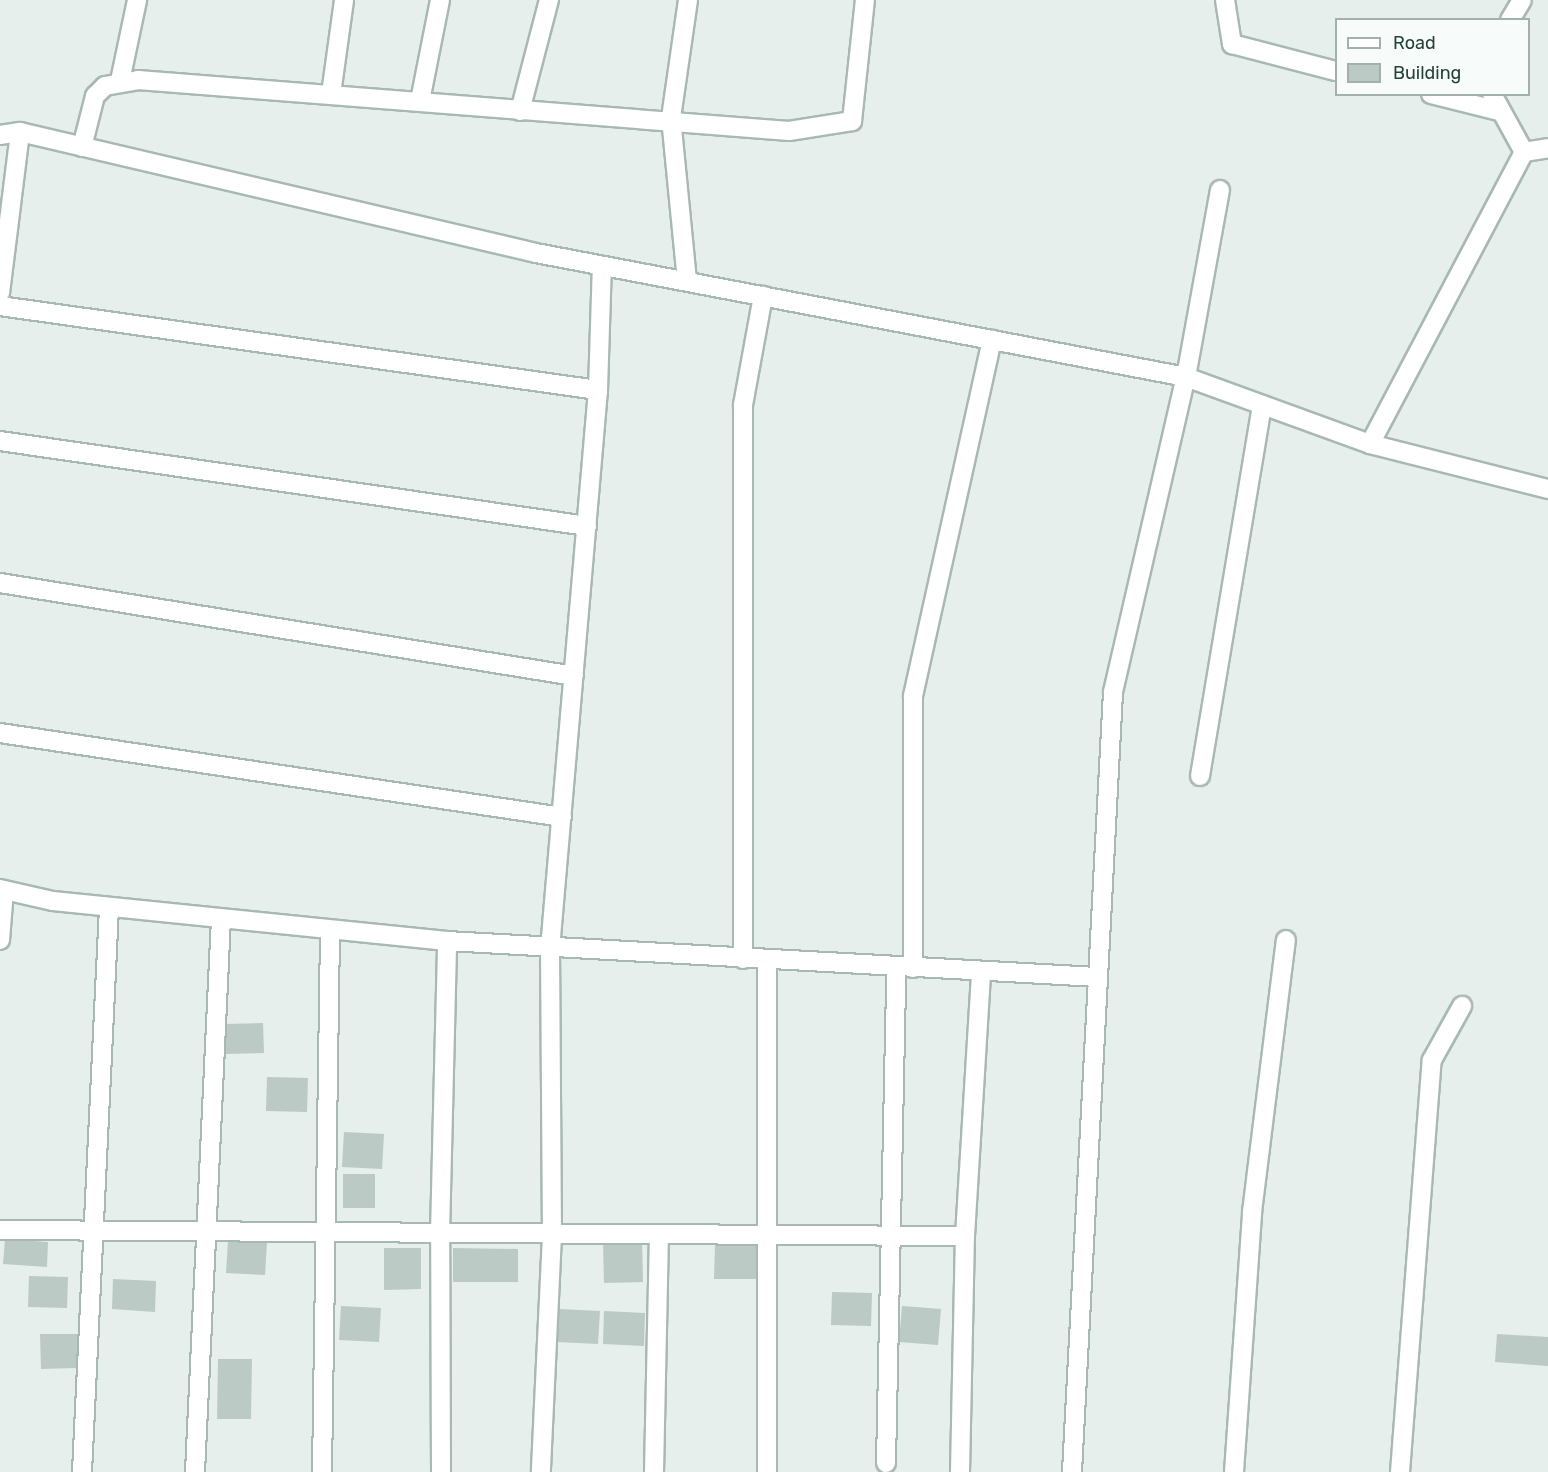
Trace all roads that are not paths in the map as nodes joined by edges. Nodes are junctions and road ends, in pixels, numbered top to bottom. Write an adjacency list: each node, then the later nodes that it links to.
1 (137, 0): 11 (street)
2 (344, 0): 12 (street)
3 (440, 0): 14 (street)
4 (549, 0): 16 (street)
5 (688, 0): 17 (street)
6 (865, 0): 17 (street)
7 (1225, 0): 10 (street)
8 (1522, 0): 9 (street)
9 (1511, 18)
10 (1335, 71)
11 (120, 81): 12 (street); 20 (street)
12 (331, 94): 14 (street)
13 (1445, 96): 15 (street)
14 (420, 101): 16 (street)
15 (1495, 103): 22 (street)
16 (520, 111): 17 (street)
17 (671, 118): 25 (street)
18 (20, 132): 19 (street); 20 (street); 26 (street)
19 (0, 135)
20 (82, 147): 24 (street)
21 (1548, 148): 22 (street)
22 (1524, 152): 34 (street)
23 (1220, 190): 30 (street)
24 (602, 266): 25 (street); 31 (street)
25 (687, 281): 27 (street)
26 (0, 293)
27 (763, 296): 29 (street); 50 (street)
28 (0, 306): 31 (street)
29 (992, 340): 30 (street); 52 (street)
30 (1186, 377): 32 (street); 54 (street)
31 (598, 390): 36 (street)
32 (1262, 405): 34 (street); 40 (street)
33 (0, 441): 36 (street)
34 (1370, 444): 35 (street)
35 (1548, 489)
36 (587, 526): 38 (street)
37 (0, 583): 38 (street)
38 (574, 676): 41 (street)
39 (0, 733): 41 (street)
40 (1200, 776)
41 (562, 816): 49 (street)
42 (2, 889): 43 (street); 46 (street)
43 (109, 907): 44 (street); 57 (street)
44 (220, 919): 45 (street); 58 (street)
45 (330, 931): 48 (street); 59 (street)
46 (0, 940)
47 (1286, 940): 76 (street)
48 (447, 941): 49 (street); 60 (street)
49 (550, 949): 50 (street); 61 (street)
50 (743, 959): 51 (street)
51 (767, 960): 52 (street); 64 (street)
52 (904, 967): 53 (street); 65 (street)
53 (981, 971): 54 (street); 63 (street)
54 (1097, 977): 75 (street)
55 (1462, 1006): 77 (street)
56 (0, 1230): 57 (street)
57 (96, 1231): 58 (street); 67 (street)
58 (207, 1232): 59 (street); 68 (street)
59 (328, 1233): 60 (street); 69 (street)
60 (440, 1234): 61 (street); 70 (street)
61 (552, 1235): 62 (street); 71 (street)
62 (659, 1236): 64 (street); 72 (street)
63 (965, 1236): 65 (street); 74 (street)
64 (767, 1237): 65 (street); 73 (street)
65 (890, 1238): 66 (street)
66 (885, 1463)
67 (82, 1472)
68 (195, 1472)
69 (322, 1472)
70 (441, 1472)
71 (541, 1472)
72 (654, 1472)
73 (767, 1472)
74 (960, 1472)
75 (1072, 1472)
76 (1234, 1472)
77 (1400, 1472)

